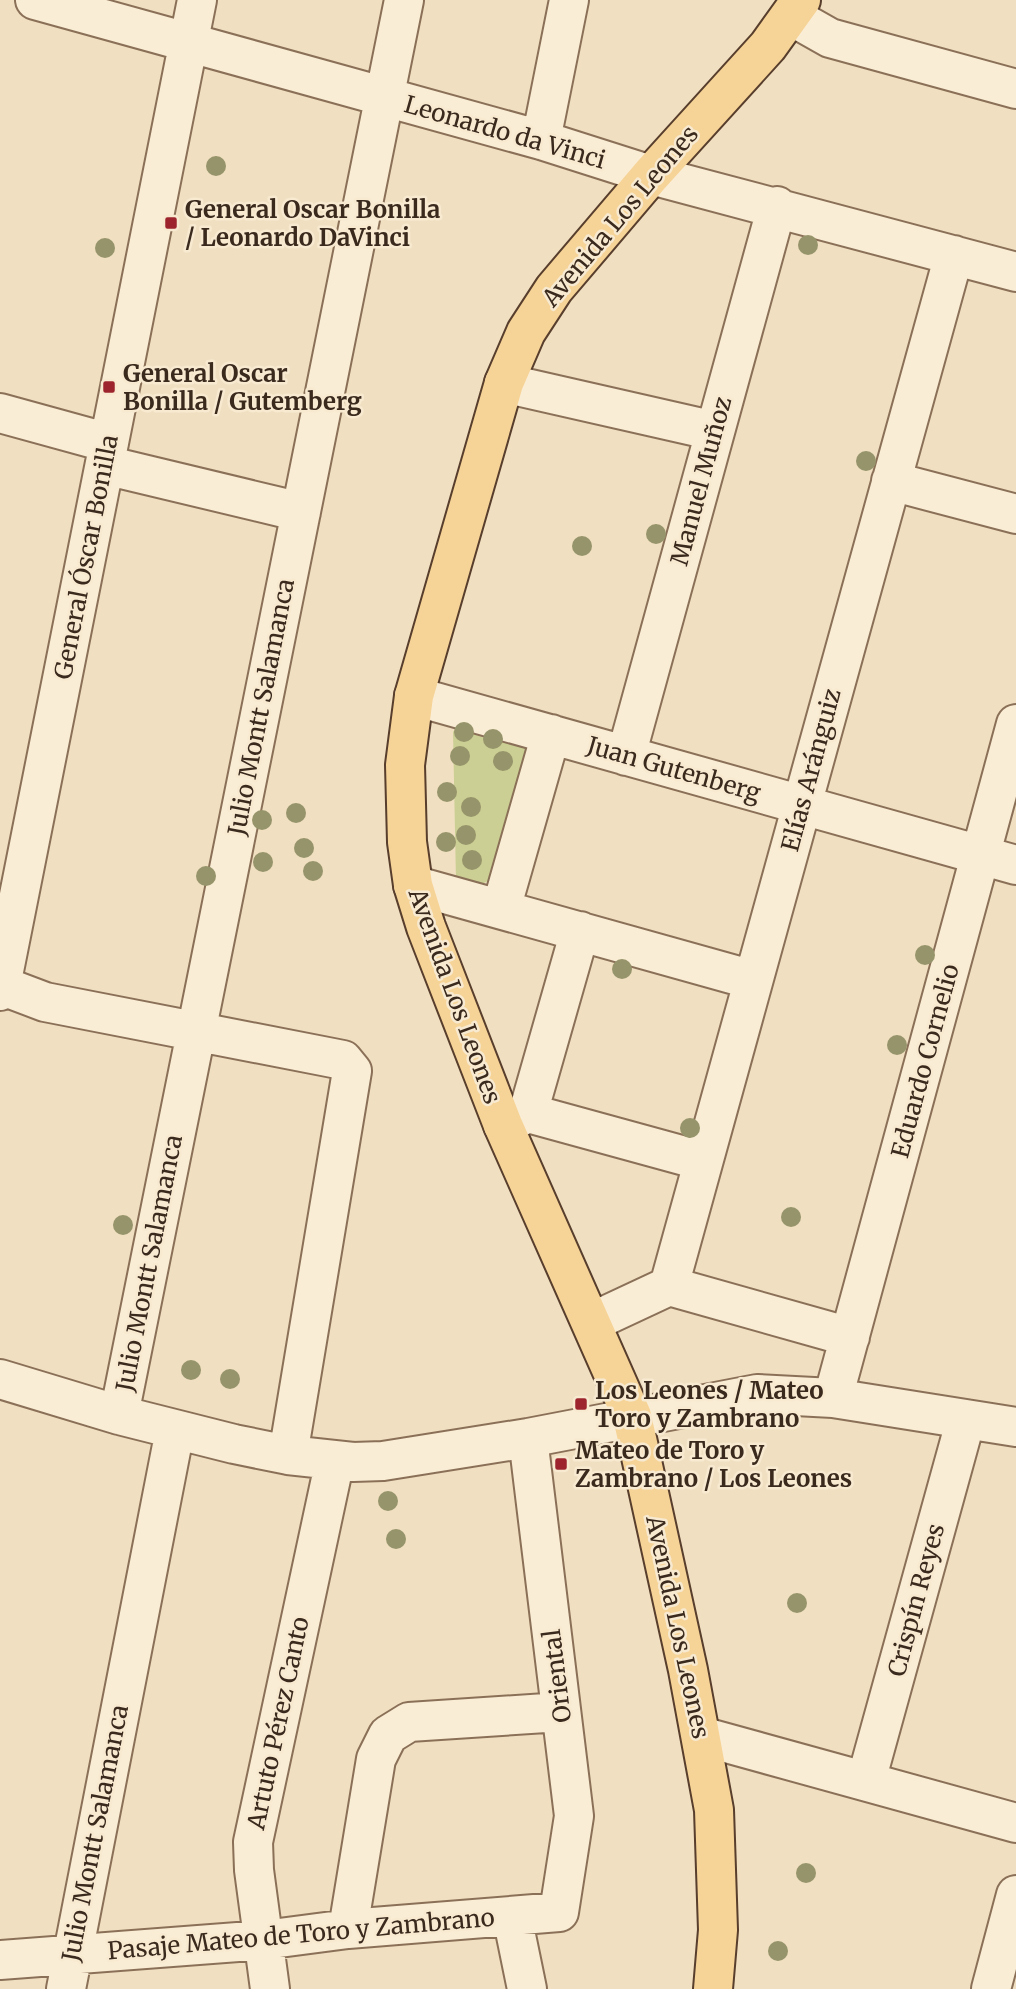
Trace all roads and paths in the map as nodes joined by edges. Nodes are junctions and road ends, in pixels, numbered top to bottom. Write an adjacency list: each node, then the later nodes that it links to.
1 (197, 0): 6 (street, General Óscar Bonilla)
2 (404, 0): 8 (street, Julio Montt Salamanca)
3 (569, 0): 9 (street)
4 (55, 3): 6 (street, Leonardo da Vinci)
5 (796, 8): 7 (street); 10 (main road, Avenida Los Leones)
6 (189, 43): 8 (street, Leonardo da Vinci); 17 (street, General Óscar Bonilla)
7 (1016, 89)
8 (385, 97): 9 (street, Leonardo da Vinci); 19 (street, Julio Montt Salamanca)
9 (541, 140): 10 (street, Leonardo da Vinci)
10 (651, 175): 11 (street, Leonardo da Vinci); 14 (main road, Avenida Los Leones)
11 (777, 206): 12 (street, Leonardo da Vinci); 16 (street, Manuel Muñoz)
12 (954, 255): 13 (street, Leonardo da Vinci); 18 (street, Elías Aránguiz)
13 (1016, 272)
14 (505, 383): 16 (street); 21 (main road, Avenida Los Leones)
15 (0, 413): 17 (street)
16 (715, 431): 24 (street, Manuel Muñoz)
17 (107, 454): 19 (street); 31 (street, General Óscar Bonilla)
18 (891, 481): 20 (street); 25 (street, Elías Aránguiz)
19 (301, 512): 32 (street, Julio Montt Salamanca)
20 (1016, 514)
21 (414, 696): 23 (street, Juan Gutenberg); 27 (main road, Avenida Los Leones)
22 (1016, 724): 26 (street, Eduardo Cornelio)
23 (551, 734): 24 (street, Juan Gutenberg); 28 (street)
24 (626, 756): 25 (street, Juan Gutenberg)
25 (802, 805): 26 (street, Juan Gutenberg); 30 (street, Elías Aránguiz)
26 (998, 860): 37 (street, Eduardo Cornelio)
27 (413, 885): 28 (street); 33 (main road, Avenida Los Leones)
28 (501, 909): 29 (street)
29 (580, 931): 30 (street); 33 (street)
30 (753, 980): 34 (street, Elías Aránguiz)
31 (0, 987): 32 (street)
32 (195, 1031): 40 (street, Julio Montt Salamanca); 46 (street)
33 (515, 1119): 34 (street); 36 (main road, Avenida Los Leones)
34 (703, 1161): 35 (street, Elías Aránguiz)
35 (669, 1286): 36 (street); 37 (street)
36 (592, 1322): 41 (main road, Avenida Los Leones)
37 (850, 1337): 39 (street, Eduardo Cornelio)
38 (0, 1379): 40 (street)
39 (833, 1398): 41 (street); 42 (street)
40 (119, 1415): 44 (street)
41 (632, 1416): 45 (street); 49 (main road, Avenida Los Leones)
42 (966, 1419): 43 (street); 50 (street, Crispín Reyes)
43 (1016, 1427)
44 (175, 1430): 46 (street); 58 (street, Julio Montt Salamanca)
45 (528, 1438): 47 (street); 48 (street, Oriental)
46 (288, 1455): 47 (street)
47 (335, 1460): 56 (street, Artuto Pérez Canto)
48 (561, 1712): 53 (street, Oriental); 55 (street)
49 (701, 1736): 50 (street); 61 (main road, Avenida Los Leones)
50 (866, 1781): 51 (street)
51 (1016, 1822)
52 (1016, 1895): 62 (street)
53 (559, 1912): 54 (street, Pasaje Mateo de Toro y Zambrano)
54 (512, 1916): 55 (street, Pasaje Mateo de Toro y Zambrano); 60 (street)
55 (348, 1929): 56 (street, Pasaje Mateo de Toro y Zambrano)
56 (264, 1940): 58 (street, Pasaje Mateo de Toro y Zambrano); 59 (street, Artuto Pérez Canto)
57 (0, 1960): 58 (street, Pasaje Mateo de Toro y Zambrano)
58 (68, 1971)
59 (269, 1989)
60 (527, 1989)
61 (713, 1989)
62 (991, 1989)

